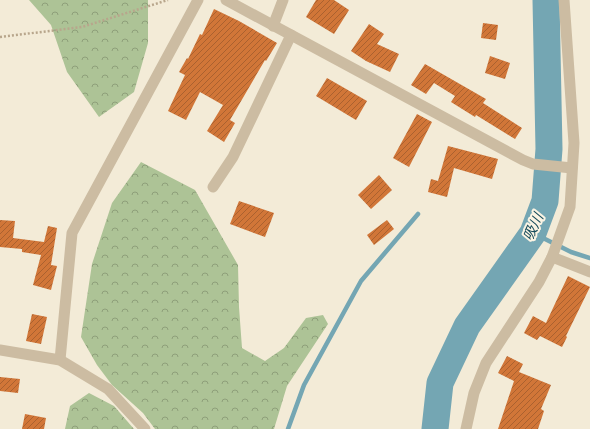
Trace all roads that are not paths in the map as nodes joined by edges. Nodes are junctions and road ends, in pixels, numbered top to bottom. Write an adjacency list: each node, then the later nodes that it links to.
1 (198, 0): 12 (street)
2 (226, 0): 5 (street)
3 (283, 0): 5 (street)
4 (564, 0): 7 (street)
5 (273, 26): 6 (street)
6 (291, 35): 7 (street); 8 (street)
7 (572, 168): 9 (street)
8 (214, 187)
9 (552, 257): 10 (street); 14 (street)
10 (590, 272)
11 (0, 350): 12 (street)
12 (60, 360): 13 (street)
13 (145, 429)
14 (466, 429)

